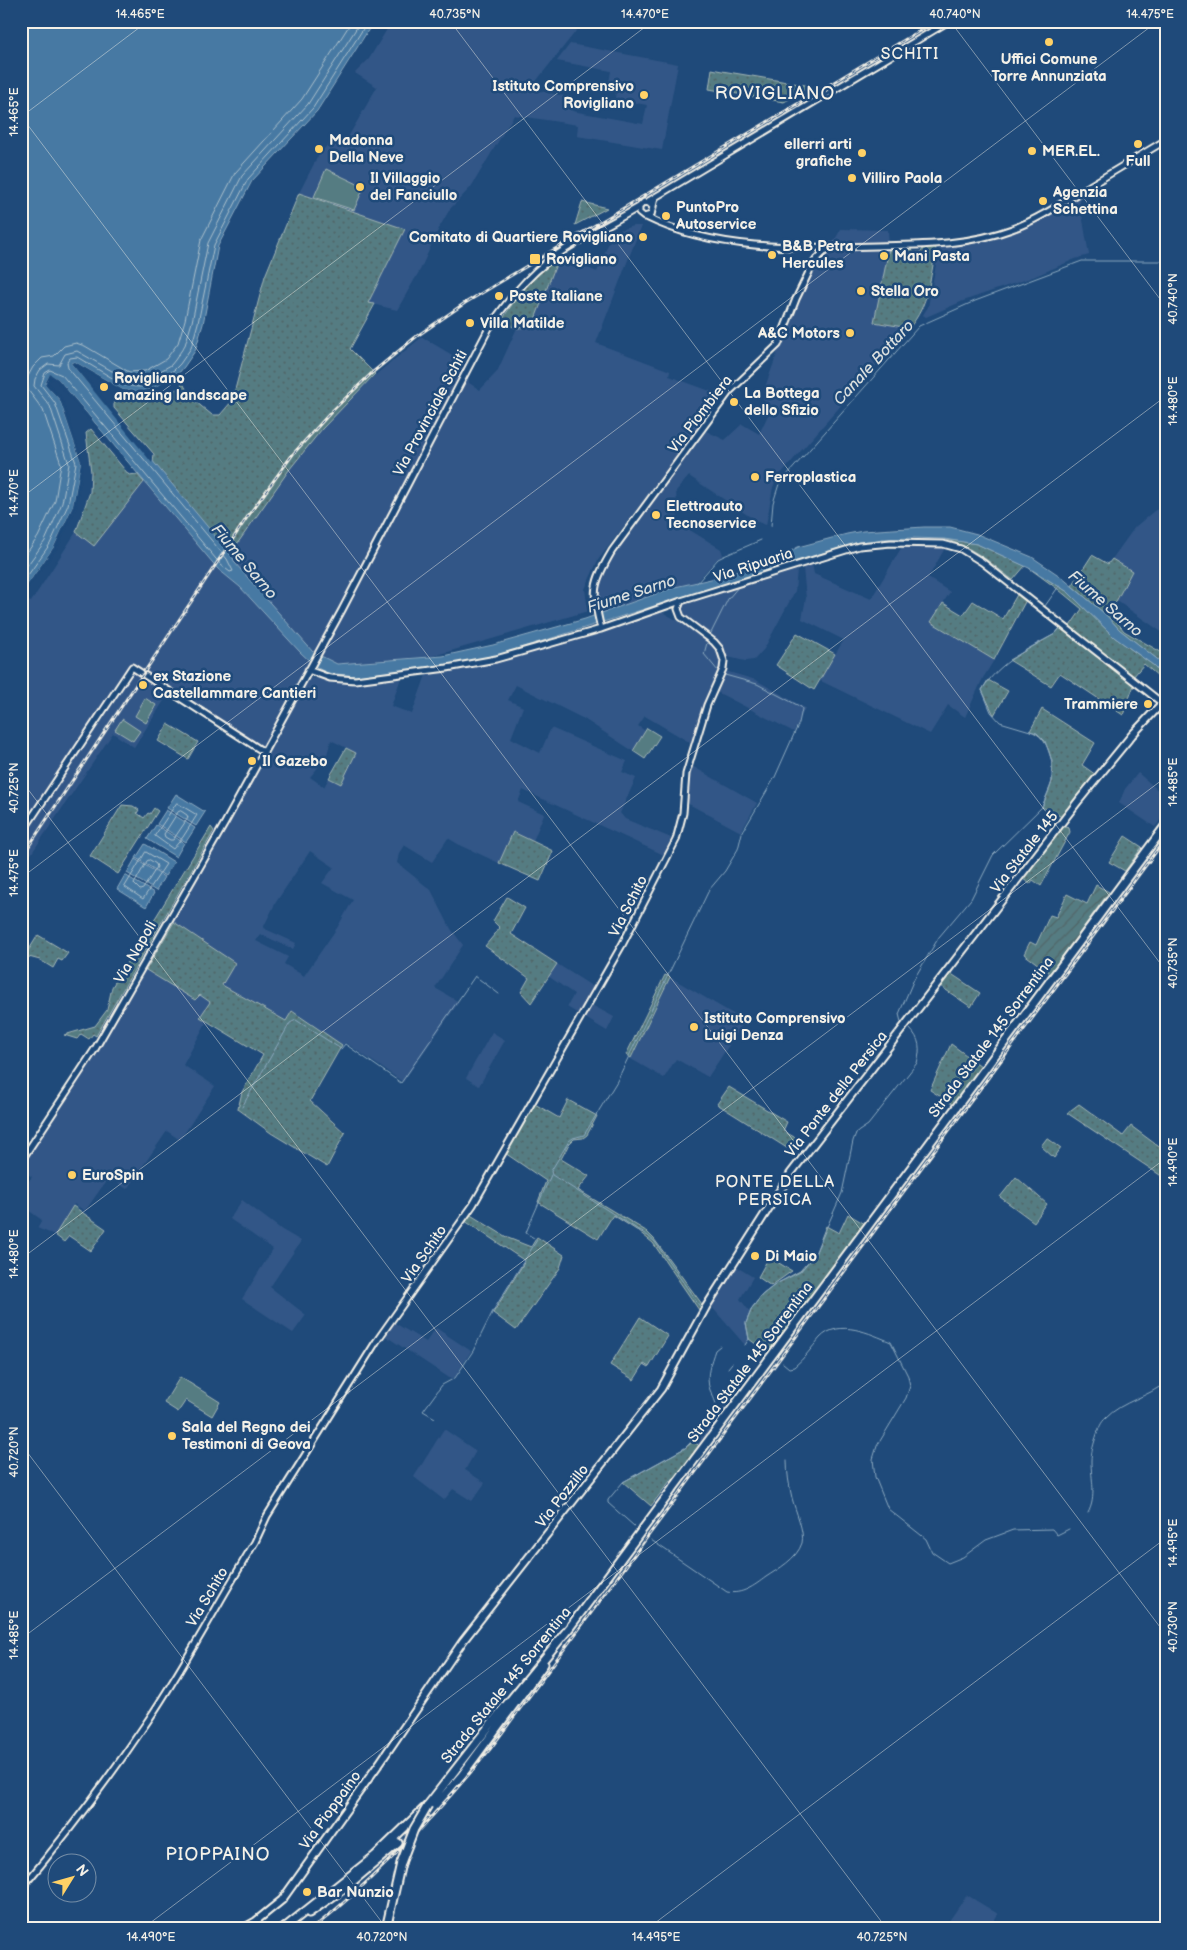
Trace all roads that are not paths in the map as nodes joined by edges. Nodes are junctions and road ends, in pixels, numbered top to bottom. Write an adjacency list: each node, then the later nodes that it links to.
1 (949, 21): 3 (street, Via Provinciale Schiti)
2 (1166, 140): 11 (street)
3 (656, 197): 4 (street, Via Provinciale Schiti); 6 (street)
4 (647, 202): 5 (street, Via Provinciale Schiti); 6 (street)
5 (639, 207): 7 (street, Via Provinciale Schiti); 8 (street)
6 (653, 209): 9 (street); 10 (street)
7 (628, 214): 8 (street); 14 (street, Via Provinciale Schiti)
8 (640, 214): 9 (street)
9 (646, 218): 10 (street)
10 (658, 222): 11 (street)
11 (828, 248): 13 (street, Via Piombiera)
12 (681, 601): 13 (street, Via Ripuaria); 15 (street, Via Ripuaria); 26 (street, Via Schito)
13 (601, 629): 14 (street, Via Ripuaria)
14 (308, 670): 16 (street, Via Napoli)
15 (1164, 703): 19 (main road, Via Statale 145)
16 (264, 752): 18 (street); 20 (street, Via Napoli)
17 (1166, 825): 22 (highway, Strada Statale 145 Sorrentina)
18 (21, 834)
19 (906, 1024): 21 (main road, Via Ponte della Persica)
20 (21, 1161)
21 (706, 1307): 23 (main road, Via Pozzillo)
22 (558, 1643): 24 (highway, Strada Statale 145 Sorrentina); 24 (highway)
23 (427, 1694): 27 (main road, Via Pioppaino)
24 (429, 1809): 28 (highway, bridge); 29 (highway, Strada Statale 145 Sorrentina, bridge)
25 (398, 1843): 28 (highway)
26 (21, 1889)
27 (242, 1929)
28 (283, 1929)
29 (386, 1929)

